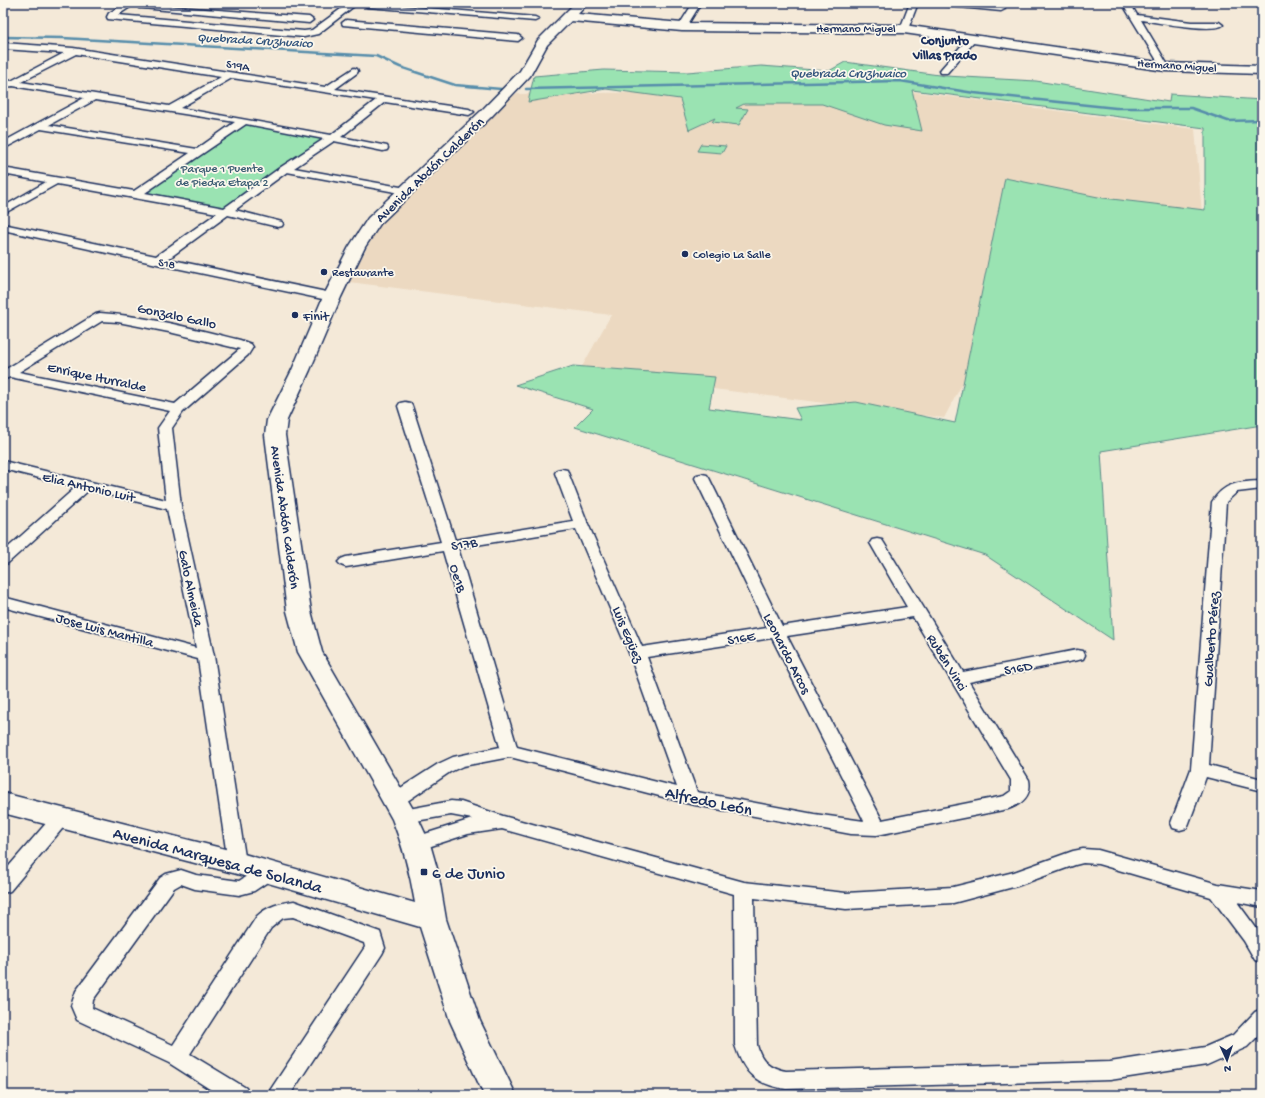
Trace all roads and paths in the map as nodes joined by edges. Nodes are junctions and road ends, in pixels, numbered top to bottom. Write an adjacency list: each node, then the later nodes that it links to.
1 (132, 3): 2 (street)
2 (354, 3)
3 (458, 3): 13 (street)
4 (582, 3): 15 (street, Avenida Abdón Calderón)
5 (697, 3): 21 (street)
6 (914, 3): 22 (street)
7 (938, 3): 12 (street)
8 (1126, 3): 16 (street)
9 (367, 5): 13 (street)
10 (142, 6): 14 (street)
11 (234, 6): 14 (street)
12 (1001, 9)
13 (448, 12): 17 (street); 23 (street)
14 (223, 13): 18 (street)
15 (567, 17): 21 (street, Hermano Miguel); 48 (street, Avenida Abdón Calderón)
16 (1135, 17): 20 (street); 28 (street)
17 (535, 19)
18 (309, 20)
19 (346, 23): 23 (street)
20 (1219, 25)
21 (682, 27): 22 (street, Hermano Miguel)
22 (904, 29): 25 (street, Hermano Miguel)
23 (426, 30): 24 (street)
24 (518, 38)
25 (972, 39): 28 (street, Hermano Miguel); 31 (street)
26 (3, 46): 27 (street, S19A)
27 (73, 51): 32 (street, S19A); 33 (street)
28 (1165, 67): 29 (street, Hermano Miguel)
29 (1262, 70)
30 (354, 71): 34 (street)
31 (944, 71)
32 (229, 76): 34 (street, S19A); 37 (street)
33 (6, 85): 35 (street)
34 (326, 91): 36 (street, S19A)
35 (93, 97): 37 (street); 40 (street)
36 (382, 100): 38 (street, S19A); 41 (street)
37 (171, 109): 39 (street)
38 (469, 112)
39 (244, 121): 41 (street); 44 (street)
40 (40, 126): 42 (street); 44 (street)
41 (333, 138): 43 (street); 45 (street)
42 (3, 146)
43 (383, 148)
44 (199, 152): 49 (street)
45 (285, 169): 48 (street); 51 (street)
46 (3, 170): 47 (street)
47 (56, 180): 49 (street); 50 (street)
48 (406, 191): 55 (street, Avenida Abdón Calderón)
49 (135, 195): 51 (street)
50 (3, 211)
51 (226, 211): 52 (street); 54 (street)
52 (278, 224)
53 (3, 227): 54 (street, S18)
54 (157, 261): 55 (street, S18)
55 (332, 297): 84 (street, Avenida Abdón Calderón)
56 (247, 347): 57 (street, Gonzalo Gallo); 59 (street, Galo Almeida)
57 (6, 375): 59 (street, Enrique Iturralde)
58 (405, 406): 68 (street, Oe1B)
59 (178, 409): 65 (street, Galo Almeida)
60 (3, 465): 64 (street, Elia Antonio Luit)
61 (562, 473): 66 (street, Luis Egüez)
62 (702, 478): 73 (street, Leonardo Arcos)
63 (1262, 485): 79 (street, Gualberto Pérez)
64 (85, 486): 65 (street, Elia Antonio Luit); 69 (street)
65 (174, 506): 76 (street, Galo Almeida)
66 (581, 524): 68 (street, S17B); 74 (street, Luis Egüez)
67 (877, 543): 72 (street, Rubén Vinci)
68 (449, 545): 70 (street, S17B); 78 (street, Oe1B)
69 (3, 560)
70 (346, 562)
71 (3, 602): 76 (street, Jose Luis Mantilla)
72 (917, 611): 73 (street, S16E); 77 (street, Rubén Vinci)
73 (777, 632): 74 (street, S16E); 88 (street, Leonardo Arcos)
74 (637, 653): 82 (street, Luis Egüez)
75 (1078, 655): 77 (street, S16D)
76 (206, 656): 90 (street, Galo Almeida)
77 (958, 678): 80 (street, Rubén Vinci)
78 (510, 751): 82 (street, Alfredo León); 84 (street, Alfredo León)
79 (1200, 769): 81 (street); 87 (street, Gualberto Pérez)
80 (1020, 780): 88 (street, Alfredo León)
81 (1262, 785)
82 (690, 798): 88 (street, Alfredo León)
83 (3, 803): 85 (street, Avenida Marquesa de Solanda)
84 (399, 809): 86 (street); 89 (street, Avenida Abdón Calderón)
85 (61, 818): 90 (street, Avenida Marquesa de Solanda); 92 (street)
86 (502, 822): 89 (street); 93 (street)
87 (1180, 823)
88 (877, 828)
89 (416, 844): 96 (street, Avenida Abdón Calderón)
90 (237, 863): 91 (street, Avenida Marquesa de Solanda)
91 (268, 872): 96 (street, Avenida Marquesa de Solanda); 99 (street)
92 (3, 886)
93 (744, 889): 94 (street); 98 (street)
94 (1218, 891): 95 (street); 97 (street)
95 (1262, 899)
96 (432, 919): 102 (street, Avenida Abdón Calderón)
97 (1262, 954)
98 (1262, 1018)
99 (177, 1057): 100 (street); 101 (street)
100 (238, 1095)
101 (278, 1095)
102 (500, 1095)

